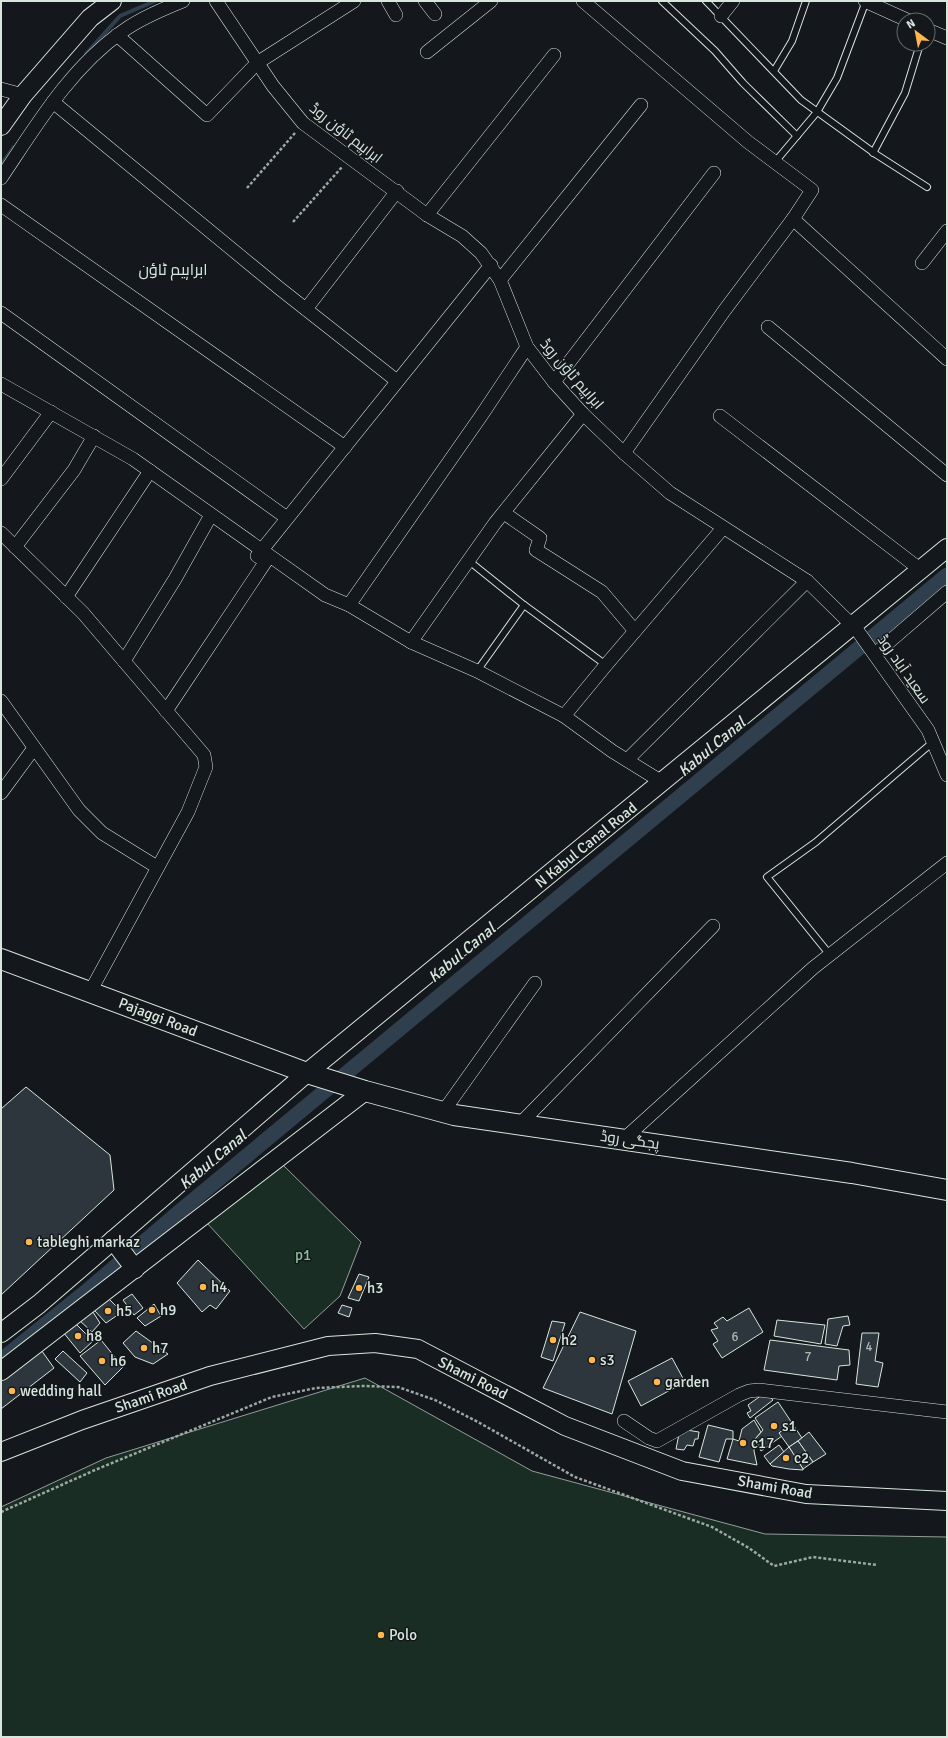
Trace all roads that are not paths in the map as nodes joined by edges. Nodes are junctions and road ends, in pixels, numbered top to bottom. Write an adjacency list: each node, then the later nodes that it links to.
1 (112, 1): 28 (main road)
2 (183, 1): 20 (street)
3 (216, 1): 25 (street, ابراہیم ٹاؤن روڈ)
4 (354, 1): 25 (street)
5 (388, 1): 16 (street)
6 (425, 1): 17 (street)
7 (491, 1): 22 (street)
8 (583, 1): 35 (street)
9 (662, 1): 33 (lane)
10 (706, 1): 18 (lane)
11 (733, 1): 18 (street)
12 (806, 1): 26 (lane)
13 (866, 1): 14 (street); 31 (lane)
14 (883, 4): 15 (street)
15 (896, 13)
16 (396, 14)
17 (435, 14)
18 (721, 16): 26 (lane)
19 (936, 33): 21 (street)
20 (117, 35): 25 (street); 29 (street)
21 (947, 38)
22 (427, 52)
23 (918, 52): 34 (lane)
24 (554, 55): 41 (street)
25 (257, 63): 39 (street, ابراہیم ٹاؤن روڈ)
26 (774, 71): 31 (lane)
27 (1, 89): 28 (street)
28 (22, 95): 32 (main road)
29 (53, 102): 37 (street); 47 (street)
30 (641, 105): 46 (street)
31 (818, 112): 33 (lane); 34 (lane)
32 (1, 126)
33 (797, 136): 35 (lane)
34 (873, 153): 38 (lane)
35 (775, 162): 42 (street)
36 (714, 173): 53 (street)
37 (1, 178)
38 (927, 187)
39 (396, 191): 41 (street, ابراہیم ٹاؤن روڈ); 47 (street)
40 (1, 205): 59 (street)
41 (427, 215): 45 (street, ابراہیم ٹاؤن روڈ)
42 (793, 219): 51 (street); 60 (street)
43 (947, 231): 44 (street)
44 (922, 263)
45 (491, 265): 46 (street, ابراہیم ٹاؤن روڈ); 52 (street)
46 (500, 280): 50 (street, ابراہیم ٹاؤن روڈ)
47 (306, 309): 52 (street)
48 (1, 313): 66 (street)
49 (768, 327): 62 (street)
50 (527, 346): 53 (street, ابراہیم ٹاؤن روڈ); 77 (street)
51 (947, 360)
52 (397, 381): 59 (street)
53 (554, 382): 56 (street, ابراہیم ٹاؤن روڈ)
54 (1, 384): 55 (street)
55 (51, 412): 58 (street); 63 (street)
56 (583, 414): 60 (street, ابراہیم ٹاؤن روڈ); 64 (street)
57 (720, 416): 73 (street)
58 (94, 436): 61 (street); 69 (street)
59 (345, 446): 66 (street)
60 (624, 453): 67 (street, ابراہیم ٹاؤن روڈ)
61 (150, 471): 65 (street); 76 (street)
62 (947, 475)
63 (1, 479)
64 (504, 513): 72 (street); 80 (street)
65 (211, 515): 71 (street); 83 (street)
66 (287, 518): 71 (street)
67 (723, 528): 74 (street, ابراہیم ٹاؤن روڈ); 80 (street)
68 (1, 533): 69 (street)
69 (15, 547): 76 (street)
70 (947, 548): 73 (main road, N Kabul Canal Road)
71 (262, 550): 77 (street); 87 (street)
72 (469, 561): 78 (lane); 81 (street)
73 (921, 570): 79 (main road, N Kabul Canal Road)
74 (807, 581): 79 (street, ابراہیم ٹاؤن روڈ); 91 (street)
75 (947, 592): 82 (street)
76 (66, 597): 83 (street)
77 (349, 605): 81 (street)
78 (524, 605): 84 (lane); 85 (lane)
79 (855, 628): 82 (street, سعید آباد روڈ); 93 (main road, N Kabul Canal Road)
80 (635, 630): 84 (street)
81 (412, 642): 85 (street)
82 (875, 654): 89 (street, سعید آباد روڈ)
83 (124, 661): 87 (street)
84 (606, 665): 88 (street)
85 (477, 670): 88 (street)
86 (1, 701): 90 (street)
87 (166, 711): 96 (street)
88 (564, 716): 91 (street)
89 (933, 742): 92 (street, سعید آباد روڈ); 98 (lane)
90 (34, 748): 94 (street); 96 (street)
91 (627, 760): 93 (street)
92 (947, 775)
93 (662, 782): 102 (main road, N Kabul Canal Road)
94 (1, 793)
95 (947, 863): 98 (street)
96 (157, 867): 101 (street)
97 (713, 926): 105 (street)
98 (830, 954): 106 (street)
99 (1, 959): 101 (main road, Pajaggi Road)
100 (534, 983): 104 (street)
101 (90, 992): 102 (main road, Pajaggi Road)
102 (313, 1071): 103 (main road, پجگی روڈ); 108 (main road, N Kabul Canal Road)
103 (358, 1089): 104 (main road, پجگی روڈ); 109 (main road)
104 (443, 1112): 105 (main road, پجگی روڈ)
105 (520, 1124): 106 (main road, پجگی روڈ)
106 (624, 1140): 107 (main road, پجگی روڈ)
107 (947, 1190)
108 (115, 1243): 109 (main road); 110 (main road, N Kabul Canal Road)
109 (132, 1265): 111 (main road)
110 (1, 1332)
111 (1, 1371)
112 (947, 1412): 113 (street)
113 (624, 1421)
114 (1, 1452): 115 (main road, Shami Road)
115 (947, 1501)

